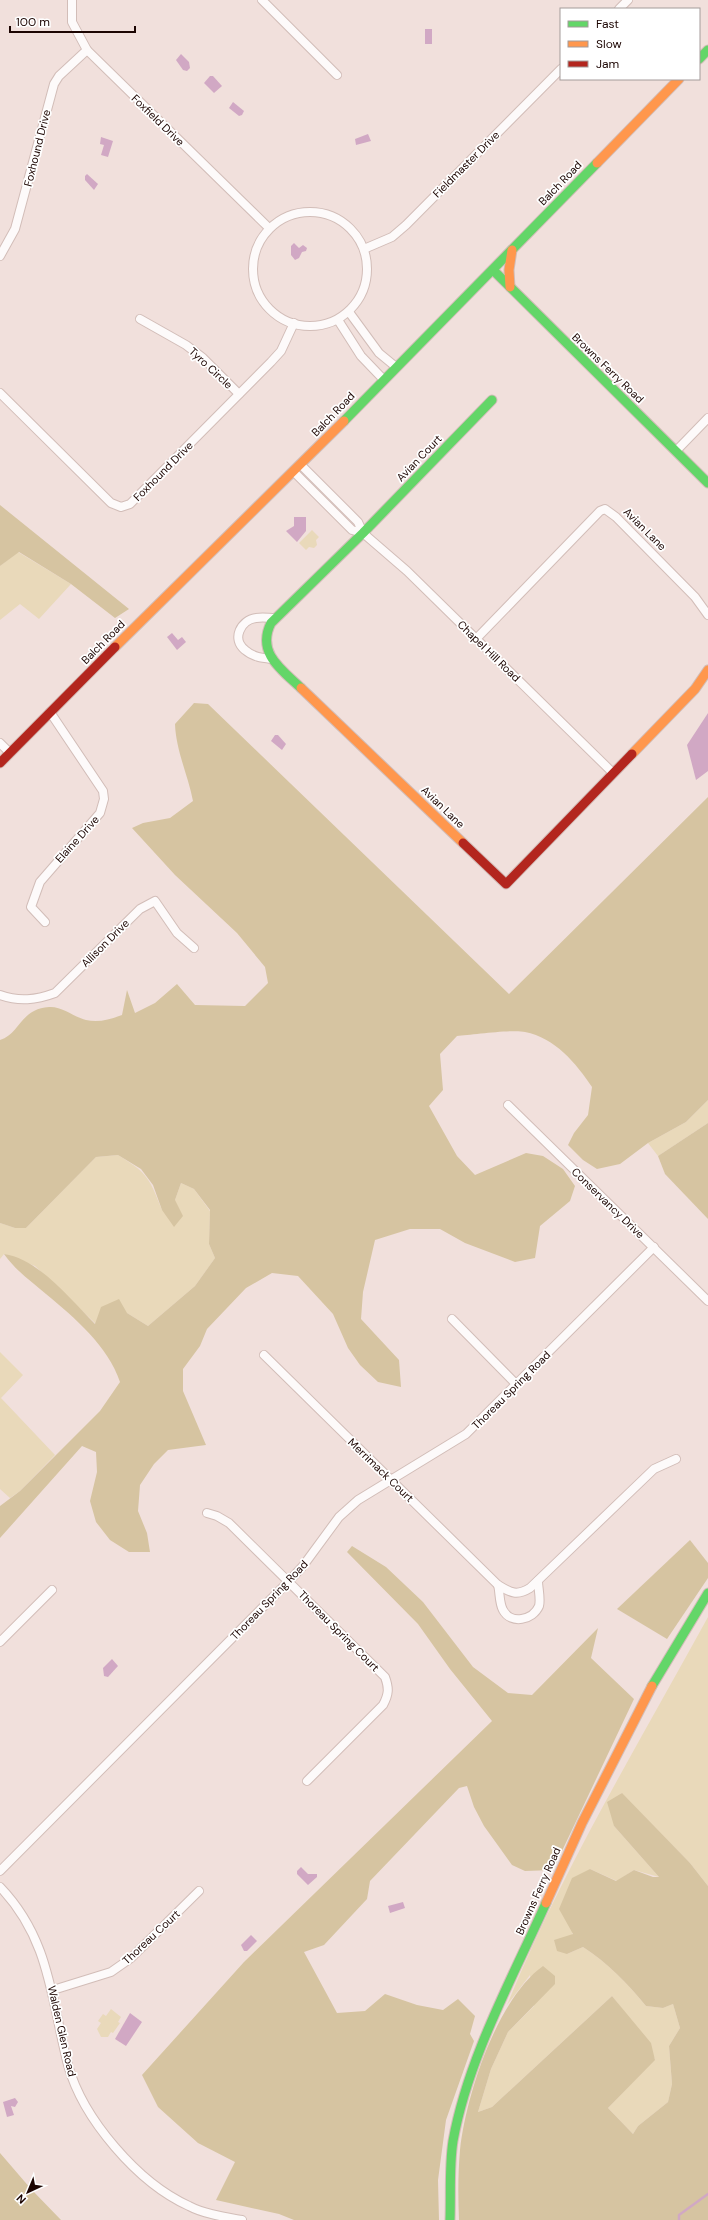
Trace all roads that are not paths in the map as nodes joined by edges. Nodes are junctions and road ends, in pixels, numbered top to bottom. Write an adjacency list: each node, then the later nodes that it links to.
1 (72, 0): 5 (street, Foxfield Drive)
2 (262, 0): 9 (street)
3 (628, 0): 4 (street)
4 (620, 8)
5 (86, 50): 11 (street, Foxfield Drive); 14 (street, Foxhound Drive)
6 (708, 50): 7 (street)
7 (700, 58)
8 (560, 70): 12 (street, Fieldmaster Drive)
9 (337, 75)
10 (678, 80): 13 (street, Balch Road)
11 (268, 227): 12 (street); 20 (street)
12 (364, 249): 17 (street)
13 (512, 250): 15 (street, Balch Road); 16 (street)
14 (0, 256)
15 (493, 270): 16 (street, Browns Ferry Road); 21 (street, Balch Road)
16 (510, 287): 27 (street, Browns Ferry Road)
17 (349, 312): 19 (street); 21 (street)
18 (140, 319): 24 (street, Tyro Circle)
19 (338, 320): 20 (street); 22 (street)
20 (294, 324): 24 (street, Foxhound Drive)
21 (396, 367): 22 (street, Balch Road)
22 (384, 380): 28 (street, Balch Road)
23 (0, 393): 24 (street, Foxhound Drive)
24 (239, 394)
25 (492, 400): 31 (street, Avian Court)
26 (708, 418): 27 (street)
27 (676, 451): 30 (street, Browns Ferry Road)
28 (301, 465): 29 (street, Balch Road); 31 (street, Chapel Hill Road)
29 (294, 472): 31 (street, Chapel Hill Road); 37 (street, Balch Road)
30 (708, 483)
31 (363, 533): 33 (street, Avian Lane); 34 (street, Chapel Hill Road)
32 (708, 615): 34 (street, Avian Lane)
33 (275, 618): 35 (street, Avian Lane); 35 (street)
34 (476, 639): 41 (street, Chapel Hill Road)
35 (271, 659): 41 (street, Avian Lane)
36 (708, 670): 41 (street, Avian Lane)
37 (50, 712): 39 (street, Balch Road); 42 (street, Elaine Drive)
38 (0, 743): 39 (street)
39 (10, 753): 40 (street, Balch Road)
40 (0, 763)
41 (612, 772)
42 (45, 922)
43 (194, 948): 44 (street, Allison Drive)
44 (0, 995)
45 (508, 1105): 46 (street, Conservancy Drive)
46 (654, 1247): 47 (street, Conservancy Drive); 50 (street, Thoreau Spring Road)
47 (708, 1301)
48 (452, 1319): 50 (street)
49 (264, 1355): 52 (street, Merrimack Court)
50 (516, 1384): 52 (street, Thoreau Spring Road)
51 (676, 1459): 54 (street, Merrimack Court)
52 (391, 1479): 55 (street, Thoreau Spring Road); 56 (street, Merrimack Court)
53 (207, 1513): 55 (street, Thoreau Spring Court)
54 (538, 1581): 56 (street, Merrimack Court); 56 (street)
55 (288, 1582): 60 (street, Thoreau Spring Court); 61 (street, Thoreau Spring Road)
56 (498, 1585)
57 (52, 1590): 59 (street)
58 (708, 1593): 66 (street, Browns Ferry Road)
59 (0, 1642)
60 (307, 1781)
61 (0, 1871)
62 (0, 1887): 64 (street, Walden Glen Road)
63 (199, 1891): 64 (street, Thoreau Court)
64 (53, 1990): 65 (street, Walden Glen Road)
65 (242, 2220)
66 (450, 2220)

